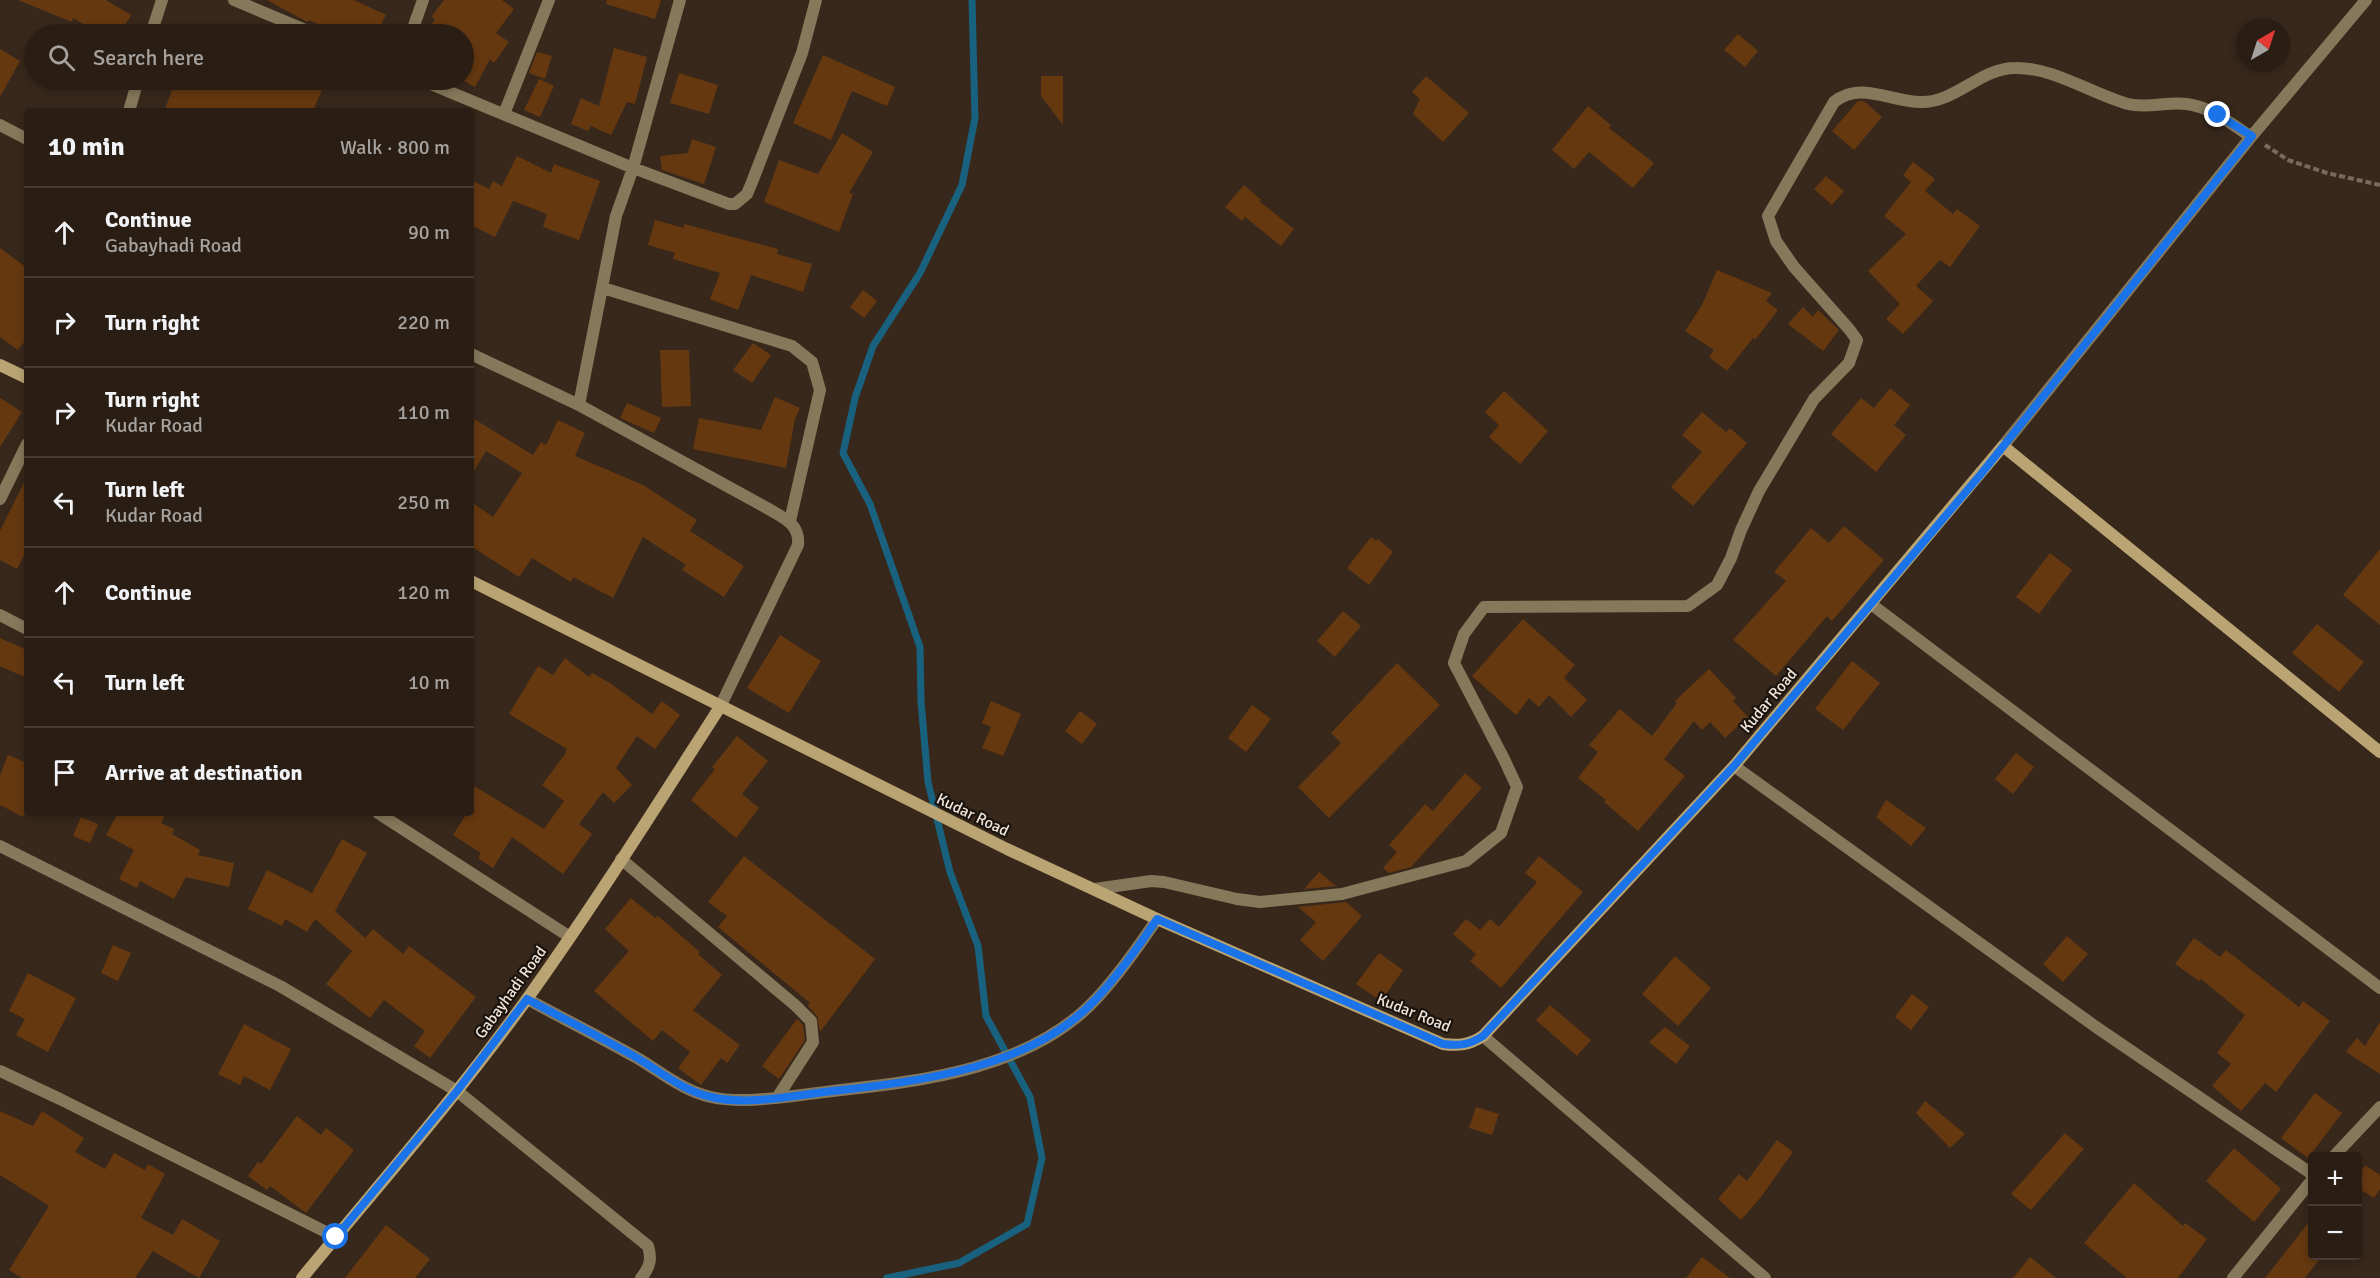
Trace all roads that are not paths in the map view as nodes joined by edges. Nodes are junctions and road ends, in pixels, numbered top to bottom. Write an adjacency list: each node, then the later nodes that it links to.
1 (162, 0): 8 (street)
2 (234, 0): 9 (street)
3 (423, 0): 10 (street)
4 (549, 0): 14 (street)
5 (680, 0): 18 (street)
6 (816, 0): 18 (street)
7 (2366, 0): 16 (street)
8 (155, 24)
9 (291, 24)
10 (415, 24)
11 (135, 90): 13 (street)
12 (445, 90): 14 (street)
13 (130, 108)
14 (504, 114): 18 (street)
15 (0, 125): 17 (street)
16 (2252, 136): 24 (street); 38 (street)
17 (24, 137)
18 (633, 168): 19 (street)
19 (603, 288): 23 (street); 27 (street)
20 (474, 355): 23 (street)
21 (0, 365): 22 (street)
22 (24, 377)
23 (579, 405): 27 (street)
24 (2003, 446): 29 (street, Kudar Road); 33 (street)
25 (24, 450): 26 (street)
26 (0, 499)
27 (790, 521): 32 (street)
28 (474, 583): 32 (street, Kudar Road)
29 (1871, 604): 34 (street, Kudar Road); 41 (street)
30 (0, 615): 31 (street)
31 (24, 627)
32 (720, 707): 37 (street, Gabayhadi Road); 38 (street, Kudar Road)
33 (2380, 752)
34 (1734, 766): 43 (street, Kudar Road); 49 (street)
35 (383, 816): 40 (street)
36 (0, 846): 45 (street)
37 (621, 859): 40 (street, Gabayhadi Road); 46 (street)
38 (1095, 889): 39 (street, Kudar Road)
39 (1157, 919): 43 (street, Kudar Road); 46 (street)
40 (570, 937): 42 (street, Gabayhadi Road)
41 (2380, 988)
42 (527, 999): 45 (street, Gabayhadi Road); 46 (street)
43 (1483, 1036): 54 (street)
44 (0, 1071): 51 (street)
45 (457, 1091): 51 (street, Gabayhadi Road); 53 (street)
46 (777, 1098)
47 (2380, 1107): 48 (street)
48 (2338, 1152)
49 (2308, 1171)
50 (2308, 1186): 55 (street)
51 (336, 1237): 52 (street, Gabayhadi Road)
52 (302, 1278)
53 (641, 1278)
54 (1765, 1278)
55 (2233, 1278)

